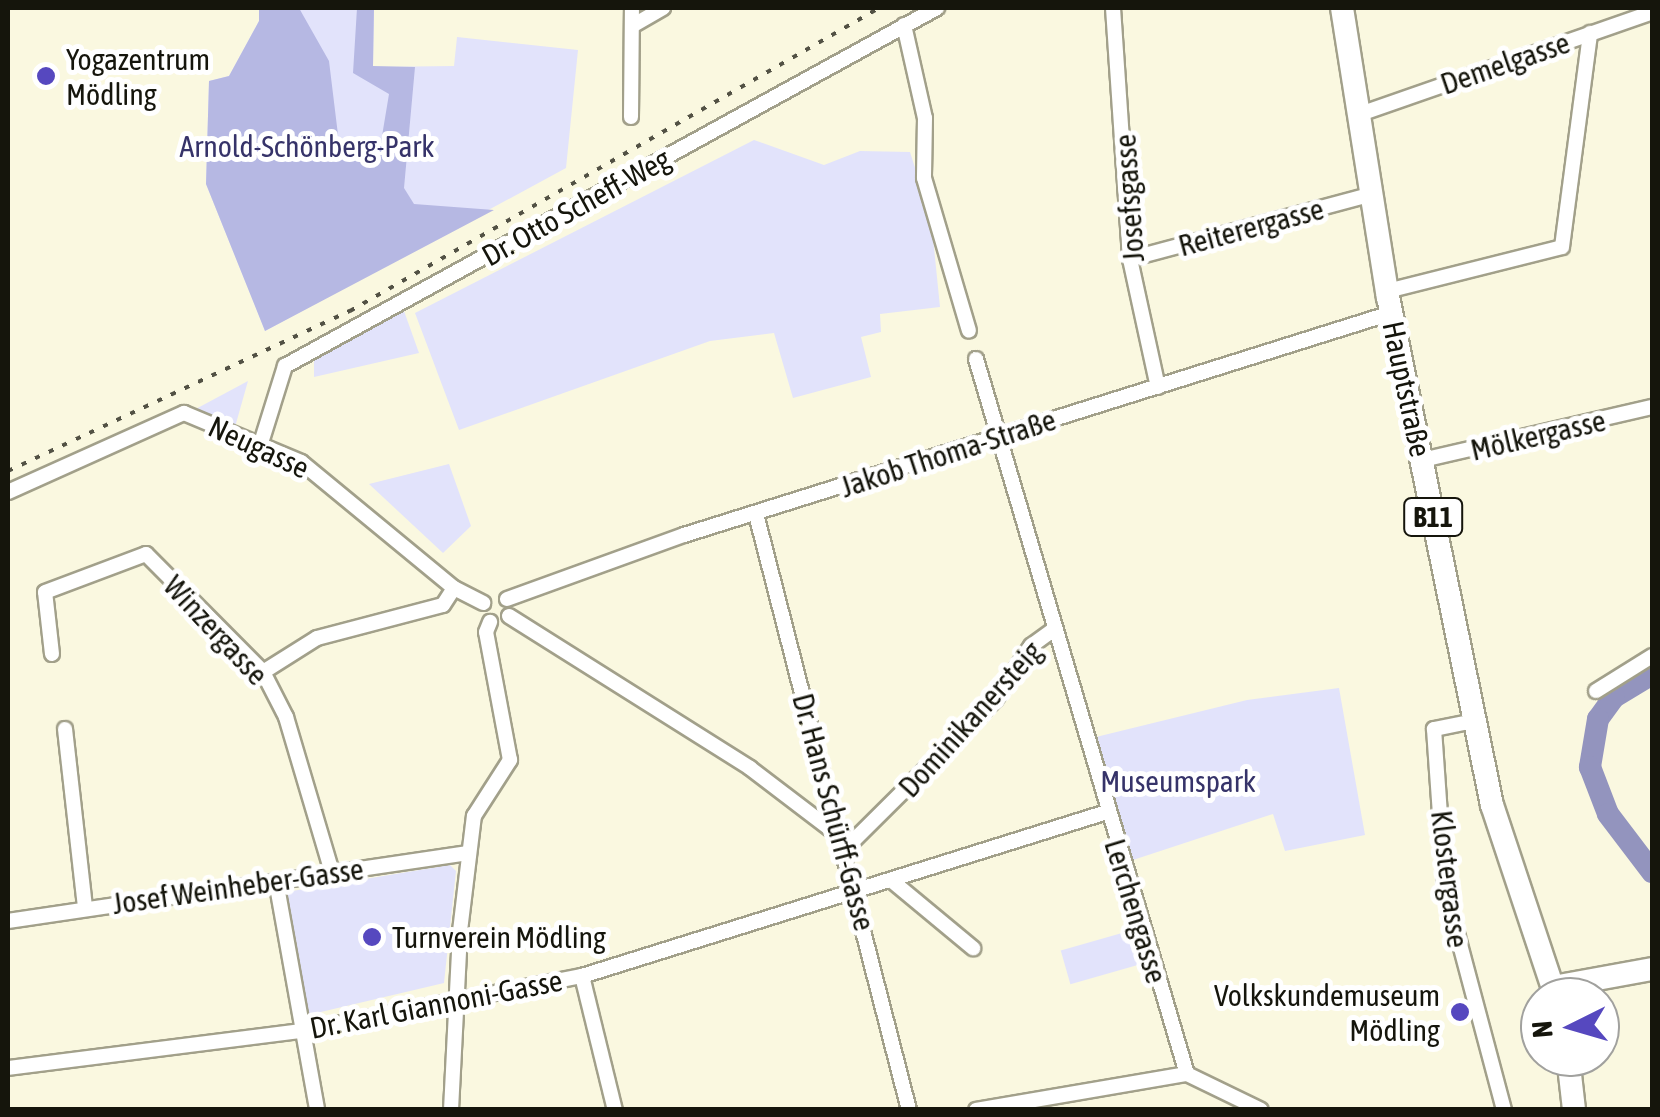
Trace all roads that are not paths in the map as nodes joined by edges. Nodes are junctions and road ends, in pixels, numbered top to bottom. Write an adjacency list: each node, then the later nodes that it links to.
1 (632, 8): 8 (street)
2 (663, 8): 8 (street)
3 (937, 8): 7 (street, Dr. Otto Scheff-Weg)
4 (1113, 8): 13 (street, Josefsgasse)
5 (1342, 8): 11 (main road, Hauptstraße / B11)
6 (1652, 12): 9 (street, Demelgasse)
7 (904, 25): 15 (street); 20 (street, Dr. Otto Scheff-Weg)
8 (632, 26): 10 (street)
9 (1590, 33): 11 (street, Demelgasse); 14 (street, Jakob Thoma-Straße)
10 (631, 114)
11 (1357, 115): 12 (main road, Hauptstraße / B11)
12 (1372, 194): 13 (street, Reiterergasse); 14 (main road, Hauptstraße / B11)
13 (1130, 259): 17 (street, Josefsgasse)
14 (1389, 302): 17 (street, Jakob Thoma-Straße); 21 (main road, Hauptstraße / B11)
15 (969, 331)
16 (976, 358): 19 (street, Lerchengasse)
17 (1158, 387): 19 (street, Jakob Thoma-Straße)
18 (1652, 407): 21 (street, Mölkergasse)
19 (994, 437): 23 (street, Jakob Thoma-Straße); 29 (street, Lerchengasse)
20 (262, 444): 22 (street, Neugasse); 24 (street, Neugasse)
21 (1422, 460): 34 (main road, Hauptstraße / B11)
22 (8, 492)
23 (756, 514): 25 (street, Jakob Thoma-Straße); 37 (street, Dr. Hans Schürff-Gasse)
24 (454, 588): 26 (street, Neugasse); 32 (street)
25 (507, 599): 26 (street, Jakob Thoma-Straße); 27 (street)
26 (483, 603): 28 (street)
27 (509, 616): 28 (street); 37 (street)
28 (490, 622): 39 (street)
29 (1054, 629): 36 (street, Lerchengasse); 38 (street, Dominikanersteig)
30 (52, 654): 32 (street, Winzergasse)
31 (1652, 656): 33 (street)
32 (263, 672): 40 (street, Winzergasse)
33 (1596, 691)
34 (1474, 721): 49 (main road, Hauptstraße / B11); 62 (street, Klostergasse)
35 (65, 728): 44 (street)
36 (1107, 812): 41 (street, Dr. Karl Giannoni-Gasse); 54 (street, Lerchengasse)
37 (838, 835): 38 (street, Dr. Hans Schürff-Gasse)
38 (843, 851): 43 (street, Dr. Hans Schürff-Gasse)
39 (468, 854): 40 (street, Josef Weinheber-Gasse); 51 (street)
40 (332, 872): 42 (street, Josef Weinheber-Gasse)
41 (890, 880): 43 (street, Dr. Karl Giannoni-Gasse); 46 (street)
42 (276, 881): 44 (street, Josef Weinheber-Gasse); 52 (street)
43 (854, 891): 48 (street, Dr. Karl Giannoni-Gasse); 59 (street, Dr. Hans Schürff-Gasse)
44 (85, 908): 45 (street, Josef Weinheber-Gasse)
45 (8, 922)
46 (973, 948)
47 (1652, 968): 50 (main road)
48 (582, 976): 51 (street, Dr. Karl Giannoni-Gasse); 58 (street)
49 (1549, 977)
50 (1615, 977)
51 (456, 997): 52 (street, Dr. Karl Giannoni-Gasse); 57 (street)
52 (300, 1032): 53 (street, Dr. Karl Giannoni-Gasse); 56 (street)
53 (8, 1068)
54 (1186, 1074): 60 (street); 61 (street)
55 (1570, 1077): 63 (main road)
56 (317, 1110)
57 (451, 1110)
58 (616, 1110)
59 (909, 1110)
60 (976, 1110)
61 (1262, 1110)
62 (1504, 1110)
63 (1574, 1110)

